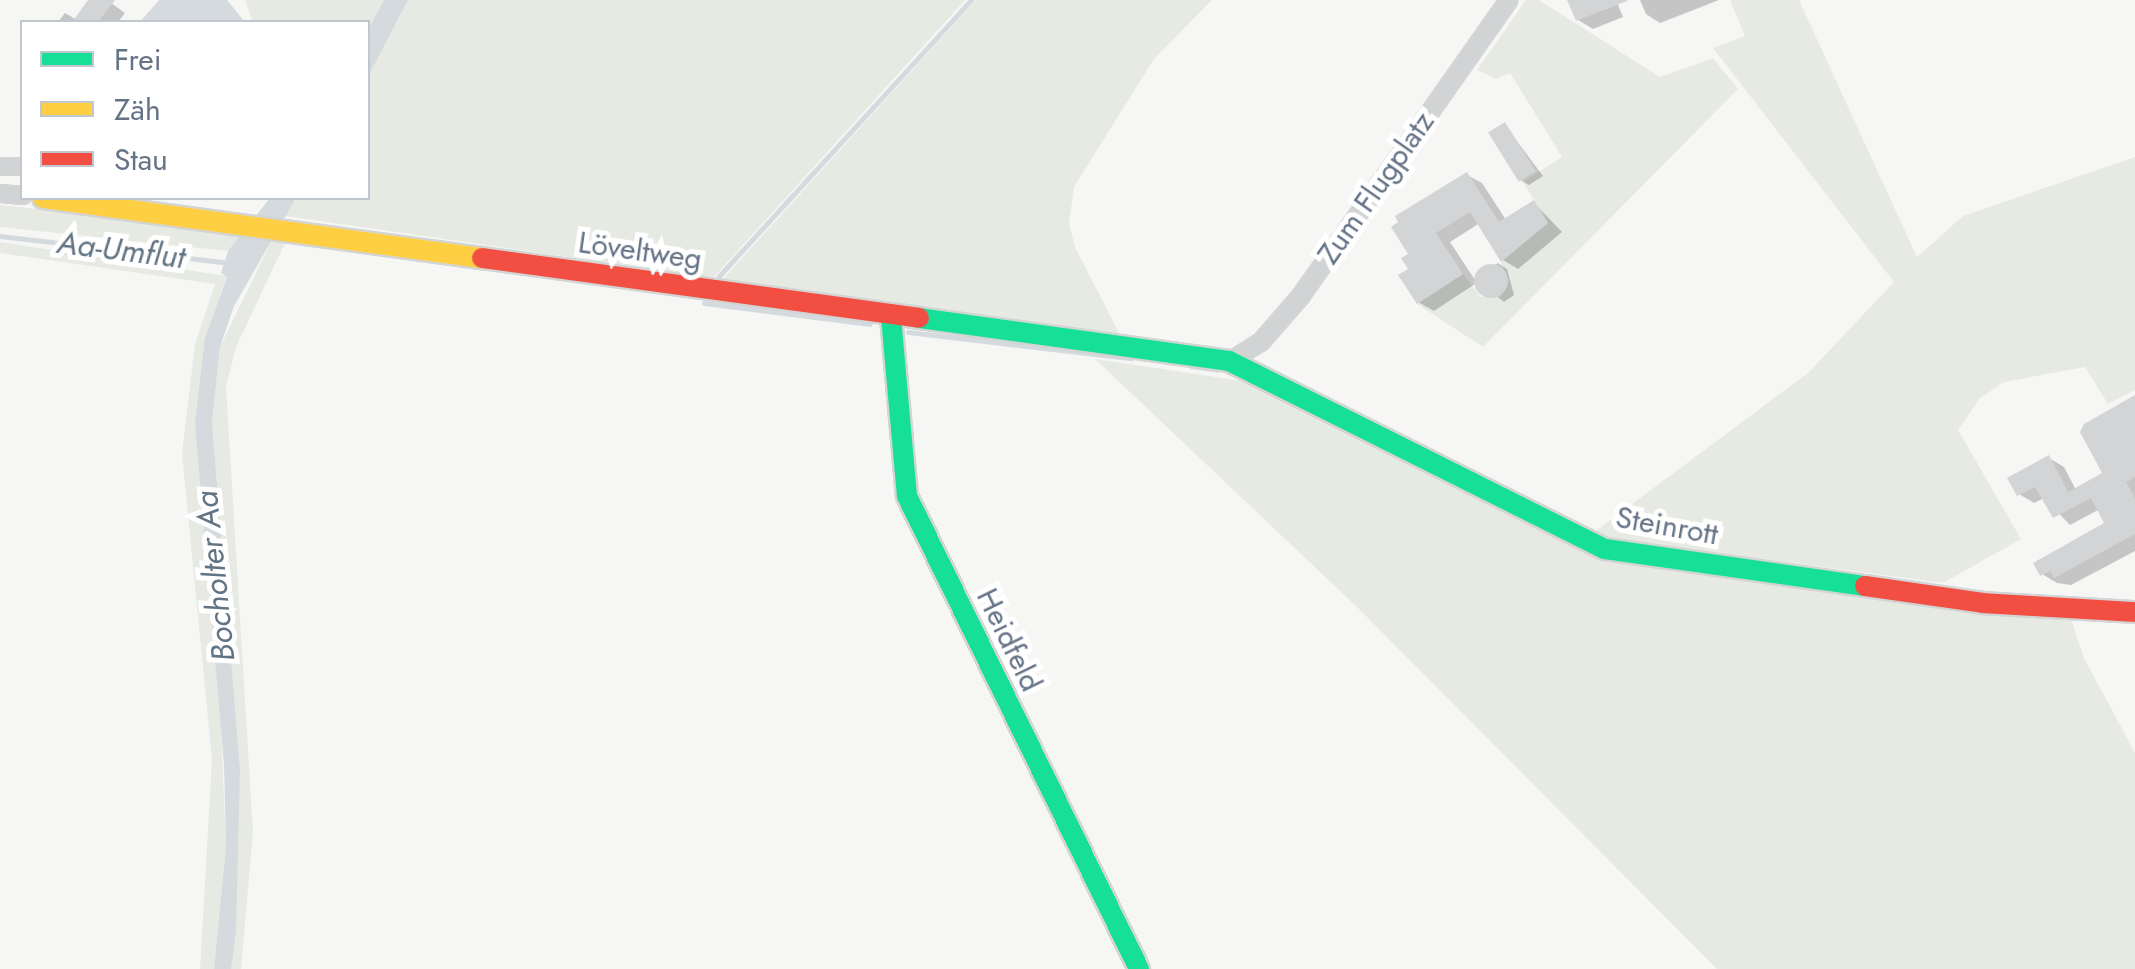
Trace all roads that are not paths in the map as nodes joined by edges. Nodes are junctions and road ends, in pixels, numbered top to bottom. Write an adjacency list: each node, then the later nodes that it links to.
1 (1508, 0): 5 (street, Zum Flugplatz)
2 (80, 200): 3 (street, Löveltweg)
3 (154, 204): 4 (street, Löveltweg)
4 (891, 318): 5 (street, Löveltweg); 7 (street, Heidfeld)
5 (1229, 361): 6 (street, Steinrott)
6 (2135, 612)
7 (1138, 969)

